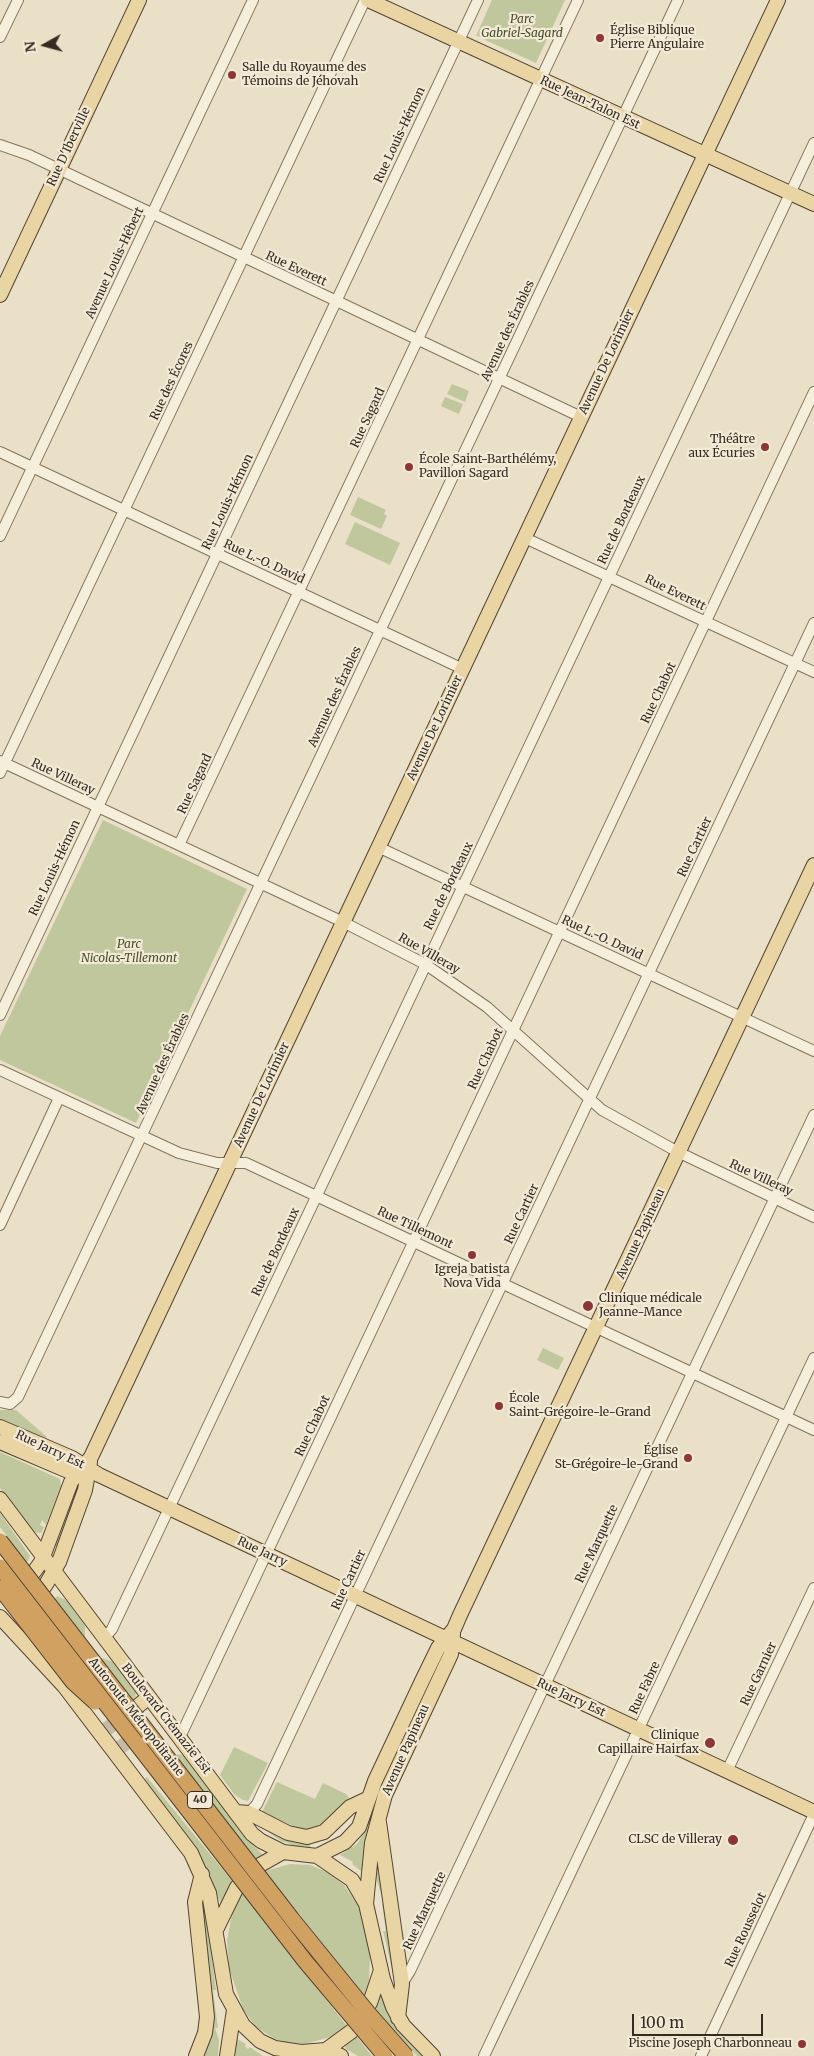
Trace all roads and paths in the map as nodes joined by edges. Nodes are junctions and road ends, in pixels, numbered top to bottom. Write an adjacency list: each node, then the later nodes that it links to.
1 (18, 0): 9 (street)
2 (139, 0): 16 (main road, Rue D'Iberville)
3 (253, 0): 19 (street, Avenue Louis-Hébert)
4 (366, 0): 10 (main road, Rue Jean-Talon Est); 20 (street, Rue des Écores)
5 (478, 0): 10 (street, Rue Louis-Hémon)
6 (578, 0): 11 (street, Rue Sagard)
7 (678, 0): 12 (street, Avenue des Érables)
8 (778, 0): 15 (main road, Avenue De Lorimier)
9 (0, 38)
10 (458, 42): 11 (main road, Rue Jean-Talon Est); 22 (street, Rue Louis-Hémon)
11 (540, 80): 12 (main road, Rue Jean-Talon Est); 23 (street, Rue Sagard)
12 (622, 118): 15 (main road, Rue Jean-Talon Est); 24 (street, Avenue des Érables)
13 (814, 143): 17 (street, Rue de Bordeaux)
14 (0, 145): 16 (street, Rue Everett)
15 (705, 156): 17 (main road, Rue Jean-Talon Est); 26 (main road, Avenue De Lorimier)
16 (58, 170): 19 (street, Rue Everett); 21 (main road, Rue D'Iberville)
17 (789, 193): 18 (main road, Rue Jean-Talon Est); 33 (street, Rue de Bordeaux)
18 (814, 204)
19 (151, 215): 20 (street, Rue Everett); 28 (street, Avenue Louis-Hébert)
20 (244, 258): 22 (street, Rue Everett); 29 (street, Rue des Écores)
21 (0, 295)
22 (336, 301): 23 (street, Rue Everett); 32 (street, Rue Louis-Hémon)
23 (418, 340): 24 (street, Rue Everett); 34 (street, Rue Sagard)
24 (500, 378): 26 (street, Rue Everett); 37 (street, Avenue des Érables)
25 (814, 392): 35 (street, Rue Chabot)
26 (581, 417): 31 (main road, Avenue De Lorimier)
27 (0, 452): 28 (street, Rue L.-O. David)
28 (33, 467): 29 (street, Rue L.-O. David); 30 (street, Avenue Louis-Hébert)
29 (124, 510): 32 (street, Rue L.-O. David); 41 (street, Rue des Écores)
30 (0, 536)
31 (525, 538): 33 (street, Rue Everett); 39 (main road, Avenue De Lorimier)
32 (217, 554): 34 (street, Rue L.-O. David); 42 (street, Rue Louis-Hémon)
33 (609, 575): 35 (street, Rue Everett); 47 (street, Rue de Bordeaux)
34 (300, 592): 37 (street, Rue L.-O. David); 43 (street, Rue Sagard)
35 (706, 622): 38 (street, Rue Everett); 49 (street, Rue Chabot)
36 (814, 623): 38 (street, Rue Cartier)
37 (381, 630): 39 (street, Rue L.-O. David); 46 (street, Avenue des Érables)
38 (796, 664): 40 (street, Rue Everett); 51 (street, Rue Cartier)
39 (462, 669): 44 (main road, Avenue De Lorimier)
40 (814, 672)
41 (2, 766): 42 (street, Rue Villeray)
42 (98, 807): 43 (street, Rue Villeray); 52 (street, Rue Louis-Hémon)
43 (179, 845): 46 (street, Rue Villeray)
44 (378, 847): 47 (street, Rue L.-O. David); 48 (main road, Avenue De Lorimier)
45 (814, 865): 53 (main road, Avenue Papineau)
46 (261, 884): 48 (street, Rue Villeray); 60 (street, Avenue des Érables)
47 (463, 886): 49 (street, Rue L.-O. David); 50 (street, Rue de Bordeaux)
48 (343, 922): 50 (street, Rue Villeray); 62 (main road, Avenue De Lorimier)
49 (560, 932): 51 (street, Rue L.-O. David); 54 (street, Rue Chabot)
50 (425, 964): 54 (street, Rue Villeray); 63 (street, Rue de Bordeaux)
51 (649, 974): 53 (street, Rue L.-O. David); 58 (street, Rue Cartier)
52 (0, 1015)
53 (742, 1017): 55 (street, Rue L.-O. David); 61 (main road, Avenue Papineau)
54 (514, 1030): 58 (street, Rue Villeray); 67 (street, Rue Chabot)
55 (814, 1051)
56 (0, 1070): 57 (street, Rue Tillemont)
57 (59, 1098): 60 (street, Rue Tillemont); 66 (street)
58 (589, 1099): 61 (street, Rue Villeray); 68 (street, Rue Cartier)
59 (814, 1115): 64 (street, Rue Marquette)
60 (142, 1137): 62 (street, Rue Tillemont); 72 (street, Avenue des Érables)
61 (678, 1152): 64 (street, Rue Villeray); 69 (main road, Avenue Papineau)
62 (230, 1163): 63 (street, Rue Tillemont); 77 (main road, Avenue De Lorimier)
63 (316, 1196): 67 (street, Rue Tillemont); 79 (street, Rue de Bordeaux)
64 (775, 1198): 65 (street, Rue Villeray); 71 (street, Rue Marquette)
65 (814, 1217)
66 (0, 1224)
67 (414, 1242): 68 (street, Rue Tillemont); 81 (street, Rue Chabot)
68 (503, 1283): 69 (street, Rue Tillemont); 88 (street, Rue Cartier)
69 (596, 1328): 71 (street, Rue Tillemont); 91 (main road, Avenue Papineau)
70 (814, 1358): 73 (street, Rue Fabre)
71 (692, 1372): 73 (street, Rue Tillemont); 93 (street, Rue Marquette)
72 (0, 1402)
73 (786, 1417): 75 (street, Rue Tillemont); 97 (street, Rue Fabre)
74 (0, 1427): 77 (main road, Rue Jarry Est)
75 (814, 1430)
76 (0, 1442): 77 (main road, Rue Jarry Est)
77 (88, 1469): 79 (main road, Rue Jarry Est); 82 (main road, Avenue De Lorimier); 85 (main road, Avenue De Lorimier)
78 (0, 1499): 82 (main road, Boulevard Crémazie Est)
79 (169, 1508): 81 (main road, Rue Jarry); 92 (street, Rue de Bordeaux)
80 (0, 1540): 123 (highway, Autoroute Métropolitaine / 40, bridge)
81 (266, 1554): 88 (main road, Rue Jarry); 98 (street, Rue Chabot)
82 (42, 1557): 84 (main road, Avenue De Lorimier); 85 (main road, Boulevard Crémazie Est)
83 (0, 1567): 96 (highway, Autoroute Métropolitaine / 40, bridge)
84 (34, 1572)
85 (54, 1572): 86 (main road, Avenue De Lorimier); 92 (main road, Boulevard Crémazie Est)
86 (45, 1586)
87 (814, 1588): 99 (street, Rue Garnier)
88 (355, 1596): 91 (main road, Rue Jarry Est); 101 (street, Rue Cartier)
89 (1, 1597): 96 (highway, bridge)
90 (6, 1617): 107 (main road)
91 (450, 1637): 93 (main road, Rue Jarry Est); 100 (main road, Avenue Papineau); 103 (main road, Avenue Papineau)
92 (104, 1639): 94 (main road, Boulevard Crémazie Est)
93 (545, 1685): 97 (main road, Rue Jarry Est); 112 (street, Rue Marquette)
94 (149, 1697): 95 (main road); 98 (main road, Boulevard Crémazie Est)
95 (138, 1706)
96 (125, 1728): 122 (highway, Autoroute Métropolitaine / 40, bridge)
97 (640, 1730): 99 (main road, Rue Jarry Est); 125 (street, Rue Fabre)
98 (180, 1737): 101 (main road, Boulevard Crémazie Est)
99 (728, 1771): 102 (main road, Rue Jarry Est)
100 (369, 1798): 101 (main road); 105 (main road, Avenue Papineau)
101 (242, 1812): 104 (main road, Boulevard Crémazie Est)
102 (814, 1813): 126 (street, Rue Rousselot)
103 (379, 1819): 109 (main road, Avenue Papineau); 112 (main road)
104 (283, 1852): 105 (main road, Boulevard Crémazie Est); 106 (main road)
105 (317, 1856): 109 (main road, Boulevard Crémazie Est)
106 (260, 1865)
107 (202, 1874): 110 (main road); 119 (main road)
108 (237, 1887): 110 (main road)
109 (366, 1904): 111 (main road, Boulevard Crémazie Est)
110 (216, 1930): 114 (main road)
111 (381, 1970): 113 (main road); 115 (main road, Boulevard Crémazie Est)
112 (402, 1984): 115 (main road)
113 (370, 2003)
114 (234, 2010): 118 (main road); 120 (main road)
115 (398, 2018): 124 (main road, Boulevard Crémazie Est)
116 (352, 2031): 117 (main road)
117 (326, 2050): 118 (main road); 121 (main road)
118 (281, 2053)
119 (196, 2056)
120 (227, 2056)
121 (341, 2056)
122 (385, 2056)
123 (406, 2056)
124 (433, 2056)
125 (484, 2056)
126 (701, 2056)

